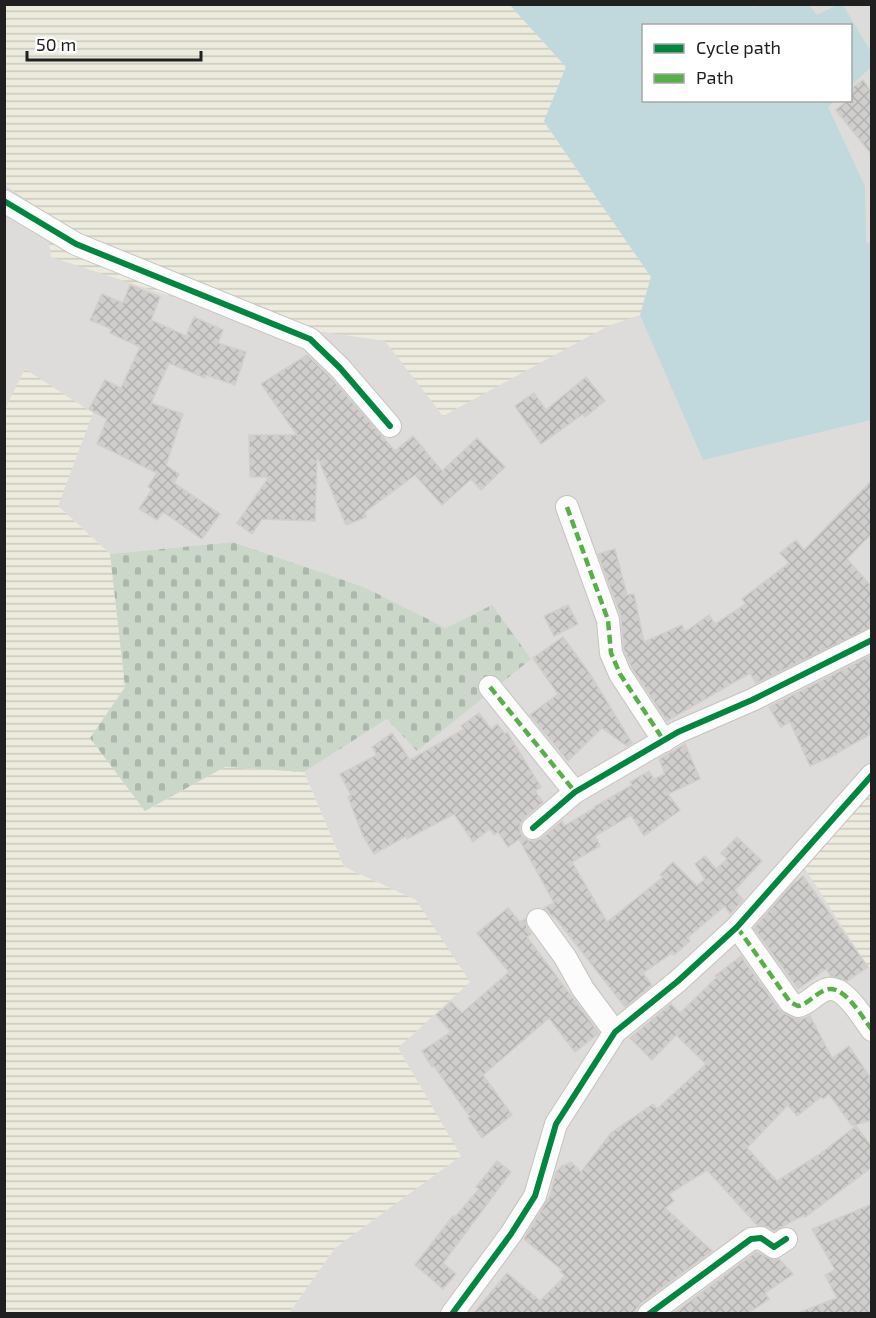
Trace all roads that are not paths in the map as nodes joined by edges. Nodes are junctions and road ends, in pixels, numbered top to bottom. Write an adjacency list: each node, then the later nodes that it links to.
1 (4, 201): 2 (street)
2 (390, 426)
3 (567, 507): 6 (street)
4 (872, 640): 6 (street)
5 (490, 687): 8 (street)
6 (664, 741): 8 (street)
7 (872, 775): 11 (street)
8 (575, 792): 9 (street)
9 (533, 828)
10 (538, 920): 13 (street)
11 (737, 927): 12 (street); 13 (street)
12 (872, 1030)
13 (615, 1032): 15 (street)
14 (786, 1239): 16 (street)
15 (452, 1314)
16 (649, 1314)

